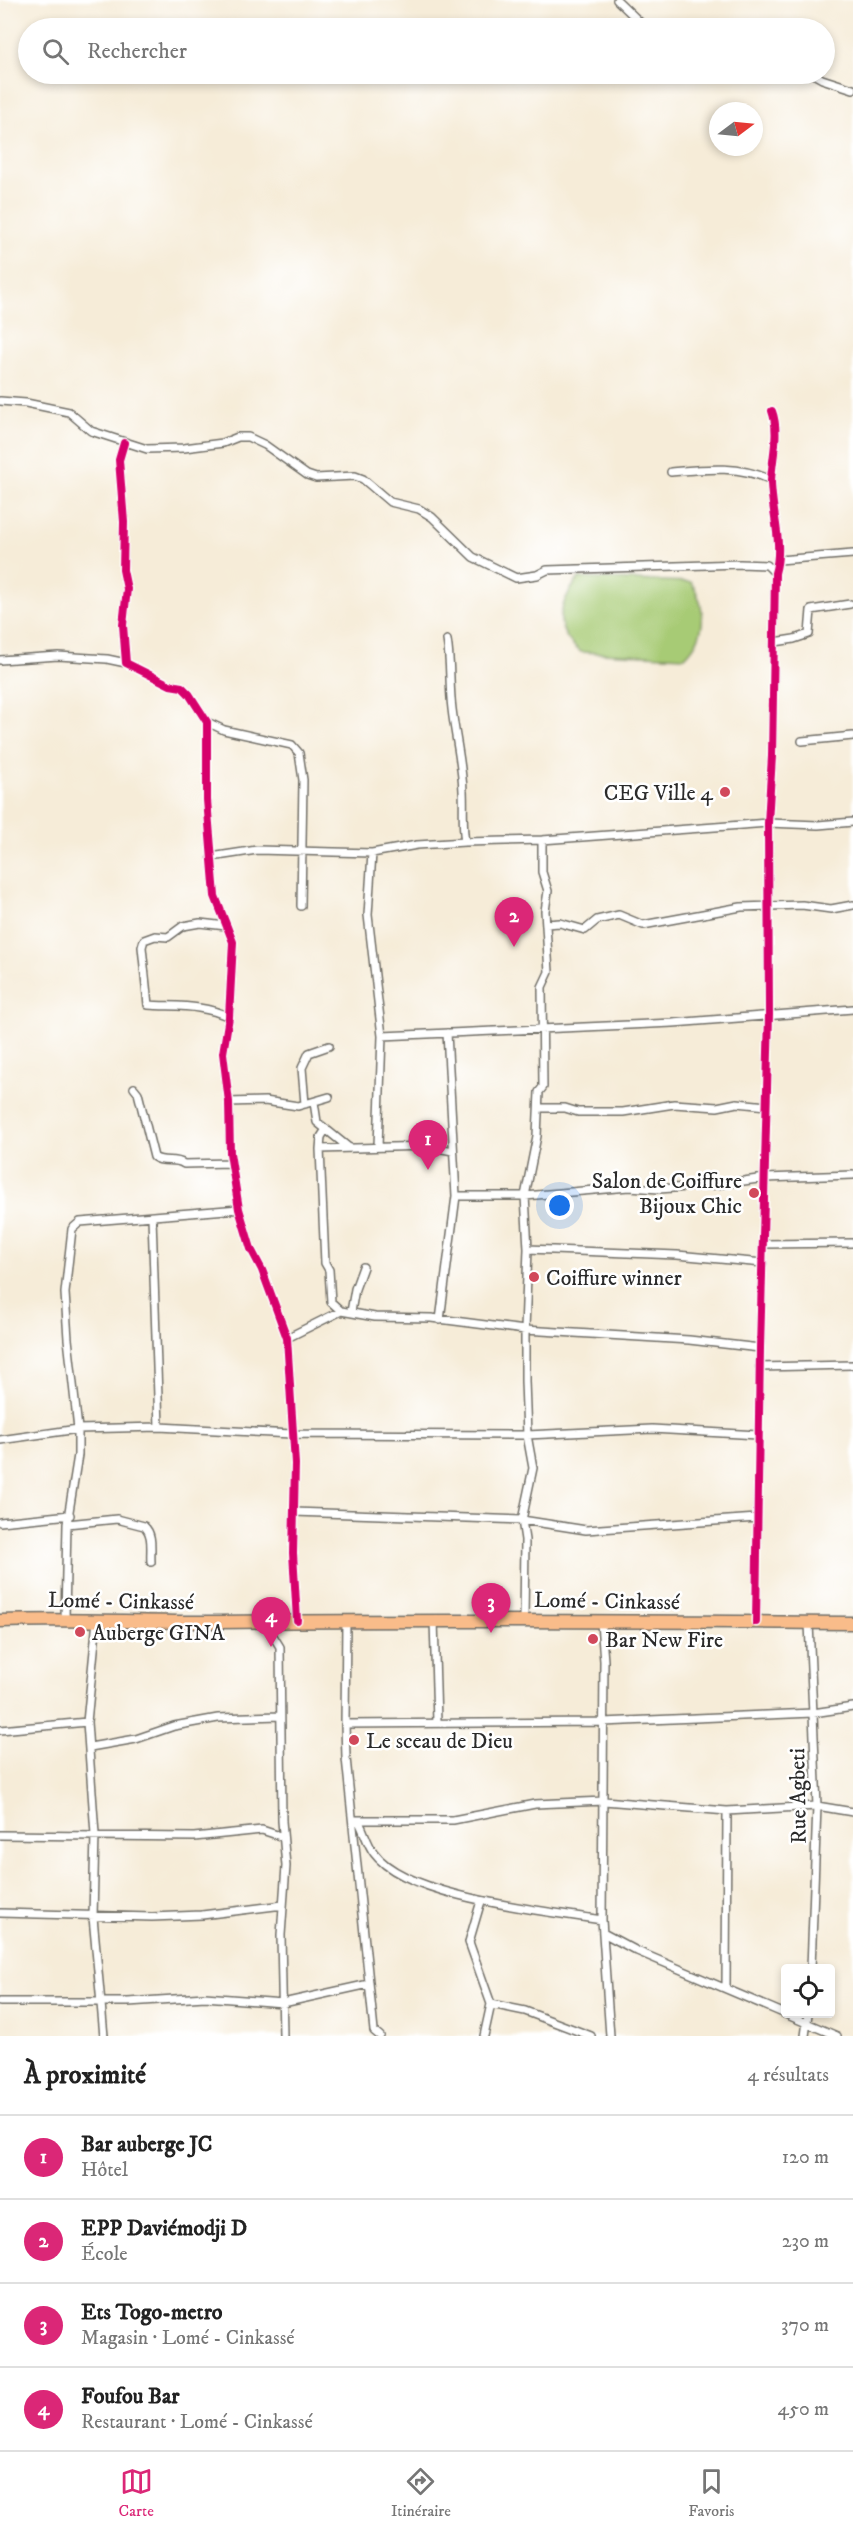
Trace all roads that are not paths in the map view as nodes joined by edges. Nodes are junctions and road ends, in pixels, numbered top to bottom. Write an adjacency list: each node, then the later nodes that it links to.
1 (617, 0): 2 (street)
2 (636, 18)
3 (835, 84): 4 (street)
4 (853, 90)
5 (0, 401): 7 (street)
6 (772, 411): 9 (street)
7 (124, 442): 12 (street); 17 (street)
8 (671, 472): 9 (street)
9 (771, 480): 11 (street)
10 (853, 554): 11 (street)
11 (778, 560): 12 (street)
12 (774, 573): 15 (street)
13 (850, 604): 15 (street)
14 (447, 640): 24 (street)
15 (775, 642): 22 (street)
16 (0, 660): 17 (street)
17 (126, 663): 18 (street)
18 (207, 722): 25 (street); 27 (street)
19 (853, 736): 20 (street)
20 (802, 741)
21 (853, 822): 22 (street)
22 (768, 823): 23 (street); 30 (street)
23 (542, 840): 24 (street); 31 (street)
24 (465, 842): 26 (street)
25 (301, 851): 26 (street); 27 (street); 29 (street)
26 (372, 853): 38 (street)
27 (211, 857): 32 (street)
28 (853, 905): 30 (street)
29 (302, 906)
30 (769, 907): 31 (street); 34 (street)
31 (546, 924): 36 (street)
32 (226, 926): 35 (street); 35 (street)
33 (853, 1009): 34 (street)
34 (769, 1016): 36 (street); 45 (street)
35 (229, 1017): 42 (street)
36 (543, 1029): 37 (street); 46 (street)
37 (447, 1033): 38 (street); 51 (street)
38 (382, 1036): 48 (street)
39 (329, 1046): 44 (street)
40 (134, 1088): 52 (street)
41 (328, 1097): 43 (street)
42 (229, 1102): 44 (street); 52 (street)
43 (314, 1102): 44 (street); 47 (street)
44 (305, 1104)
45 (767, 1106): 46 (street); 54 (street)
46 (539, 1108): 56 (street)
47 (327, 1129): 49 (street); 50 (street)
48 (378, 1146): 49 (street); 51 (street)
49 (348, 1147): 50 (street)
50 (320, 1149): 64 (street)
51 (453, 1151): 55 (street)
52 (232, 1162): 57 (street)
53 (853, 1175): 54 (street)
54 (765, 1178): 56 (street); 60 (street)
55 (456, 1196): 56 (street); 66 (street)
56 (525, 1196): 61 (street)
57 (239, 1209): 58 (street); 68 (street)
58 (152, 1217): 72 (street); 73 (street)
59 (853, 1243): 60 (street)
60 (763, 1244): 62 (street)
61 (528, 1249): 62 (street); 67 (street)
62 (763, 1263): 69 (street)
63 (363, 1267): 65 (street)
64 (341, 1311): 65 (street); 68 (street)
65 (351, 1312): 66 (street)
66 (440, 1320): 67 (street)
67 (525, 1330): 69 (street); 75 (street)
68 (287, 1338): 74 (street)
69 (760, 1347): 71 (street)
70 (853, 1365): 71 (street)
71 (759, 1367): 76 (street)
72 (159, 1427): 73 (street); 74 (street)
73 (78, 1429): 77 (street); 79 (street)
74 (294, 1434): 75 (street); 78 (street)
75 (527, 1435): 76 (street); 81 (street)
76 (758, 1435): 80 (street)
77 (0, 1440)
78 (294, 1512): 81 (street); 87 (street)
79 (70, 1515): 82 (street); 83 (street)
80 (757, 1518): 81 (street); 93 (street)
81 (522, 1520): 90 (street)
82 (0, 1522)
83 (68, 1524): 84 (street); 85 (street)
84 (151, 1562)
85 (66, 1618): 86 (highway, Lomé - Cinkassé); 91 (highway, Lomé - Cinkassé)
86 (97, 1620): 92 (highway, Lomé - Cinkassé); 100 (street)
87 (297, 1620): 88 (highway, Lomé - Cinkassé); 92 (highway, Lomé - Cinkassé)
88 (346, 1620): 89 (highway, Lomé - Cinkassé); 103 (street)
89 (434, 1620): 90 (highway, Lomé - Cinkassé); 101 (street)
90 (524, 1620): 94 (highway, Lomé - Cinkassé)
91 (0, 1621)
92 (264, 1621): 99 (street)
93 (756, 1622): 94 (highway, Lomé - Cinkassé); 95 (highway, Lomé - Cinkassé)
94 (601, 1623): 102 (street)
95 (809, 1623): 96 (highway, Lomé - Cinkassé); 98 (street, Rue Agbeti)
96 (853, 1623)
97 (853, 1707): 98 (street)
98 (813, 1713): 102 (street); 107 (street, Rue Agbeti)
99 (280, 1716): 105 (street); 113 (street)
100 (87, 1722): 104 (street); 105 (street)
101 (437, 1722): 102 (street); 103 (street)
102 (603, 1722): 106 (street)
103 (345, 1724): 110 (street)
104 (0, 1730)
105 (90, 1748): 111 (street)
106 (604, 1801): 108 (street); 110 (street); 118 (street)
107 (817, 1806): 108 (street); 109 (street); 120 (street, Rue Agbeti)
108 (727, 1811): 122 (street)
109 (853, 1812)
110 (356, 1820): 114 (street); 121 (street)
111 (95, 1834): 112 (street); 113 (street); 117 (street)
112 (0, 1835)
113 (283, 1837): 115 (street)
114 (481, 1901): 118 (street); 126 (street)
115 (283, 1905): 117 (street); 125 (street)
116 (0, 1913): 117 (street)
117 (93, 1917): 124 (street)
118 (602, 1920): 119 (street)
119 (603, 1933): 122 (street); 134 (street)
120 (811, 1964)
121 (369, 1984): 125 (street); 131 (street)
122 (726, 1988): 128 (street)
123 (0, 2002): 124 (street)
124 (100, 2002): 125 (street); 129 (street)
125 (283, 2003): 130 (street)
126 (490, 2004): 132 (street); 133 (street)
127 (808, 2018): 128 (street)
128 (807, 2025): 135 (street); 136 (street)
129 (104, 2036)
130 (283, 2036)
131 (380, 2036)
132 (484, 2036)
133 (591, 2036)
134 (610, 2036)
135 (805, 2036)
136 (837, 2036)

